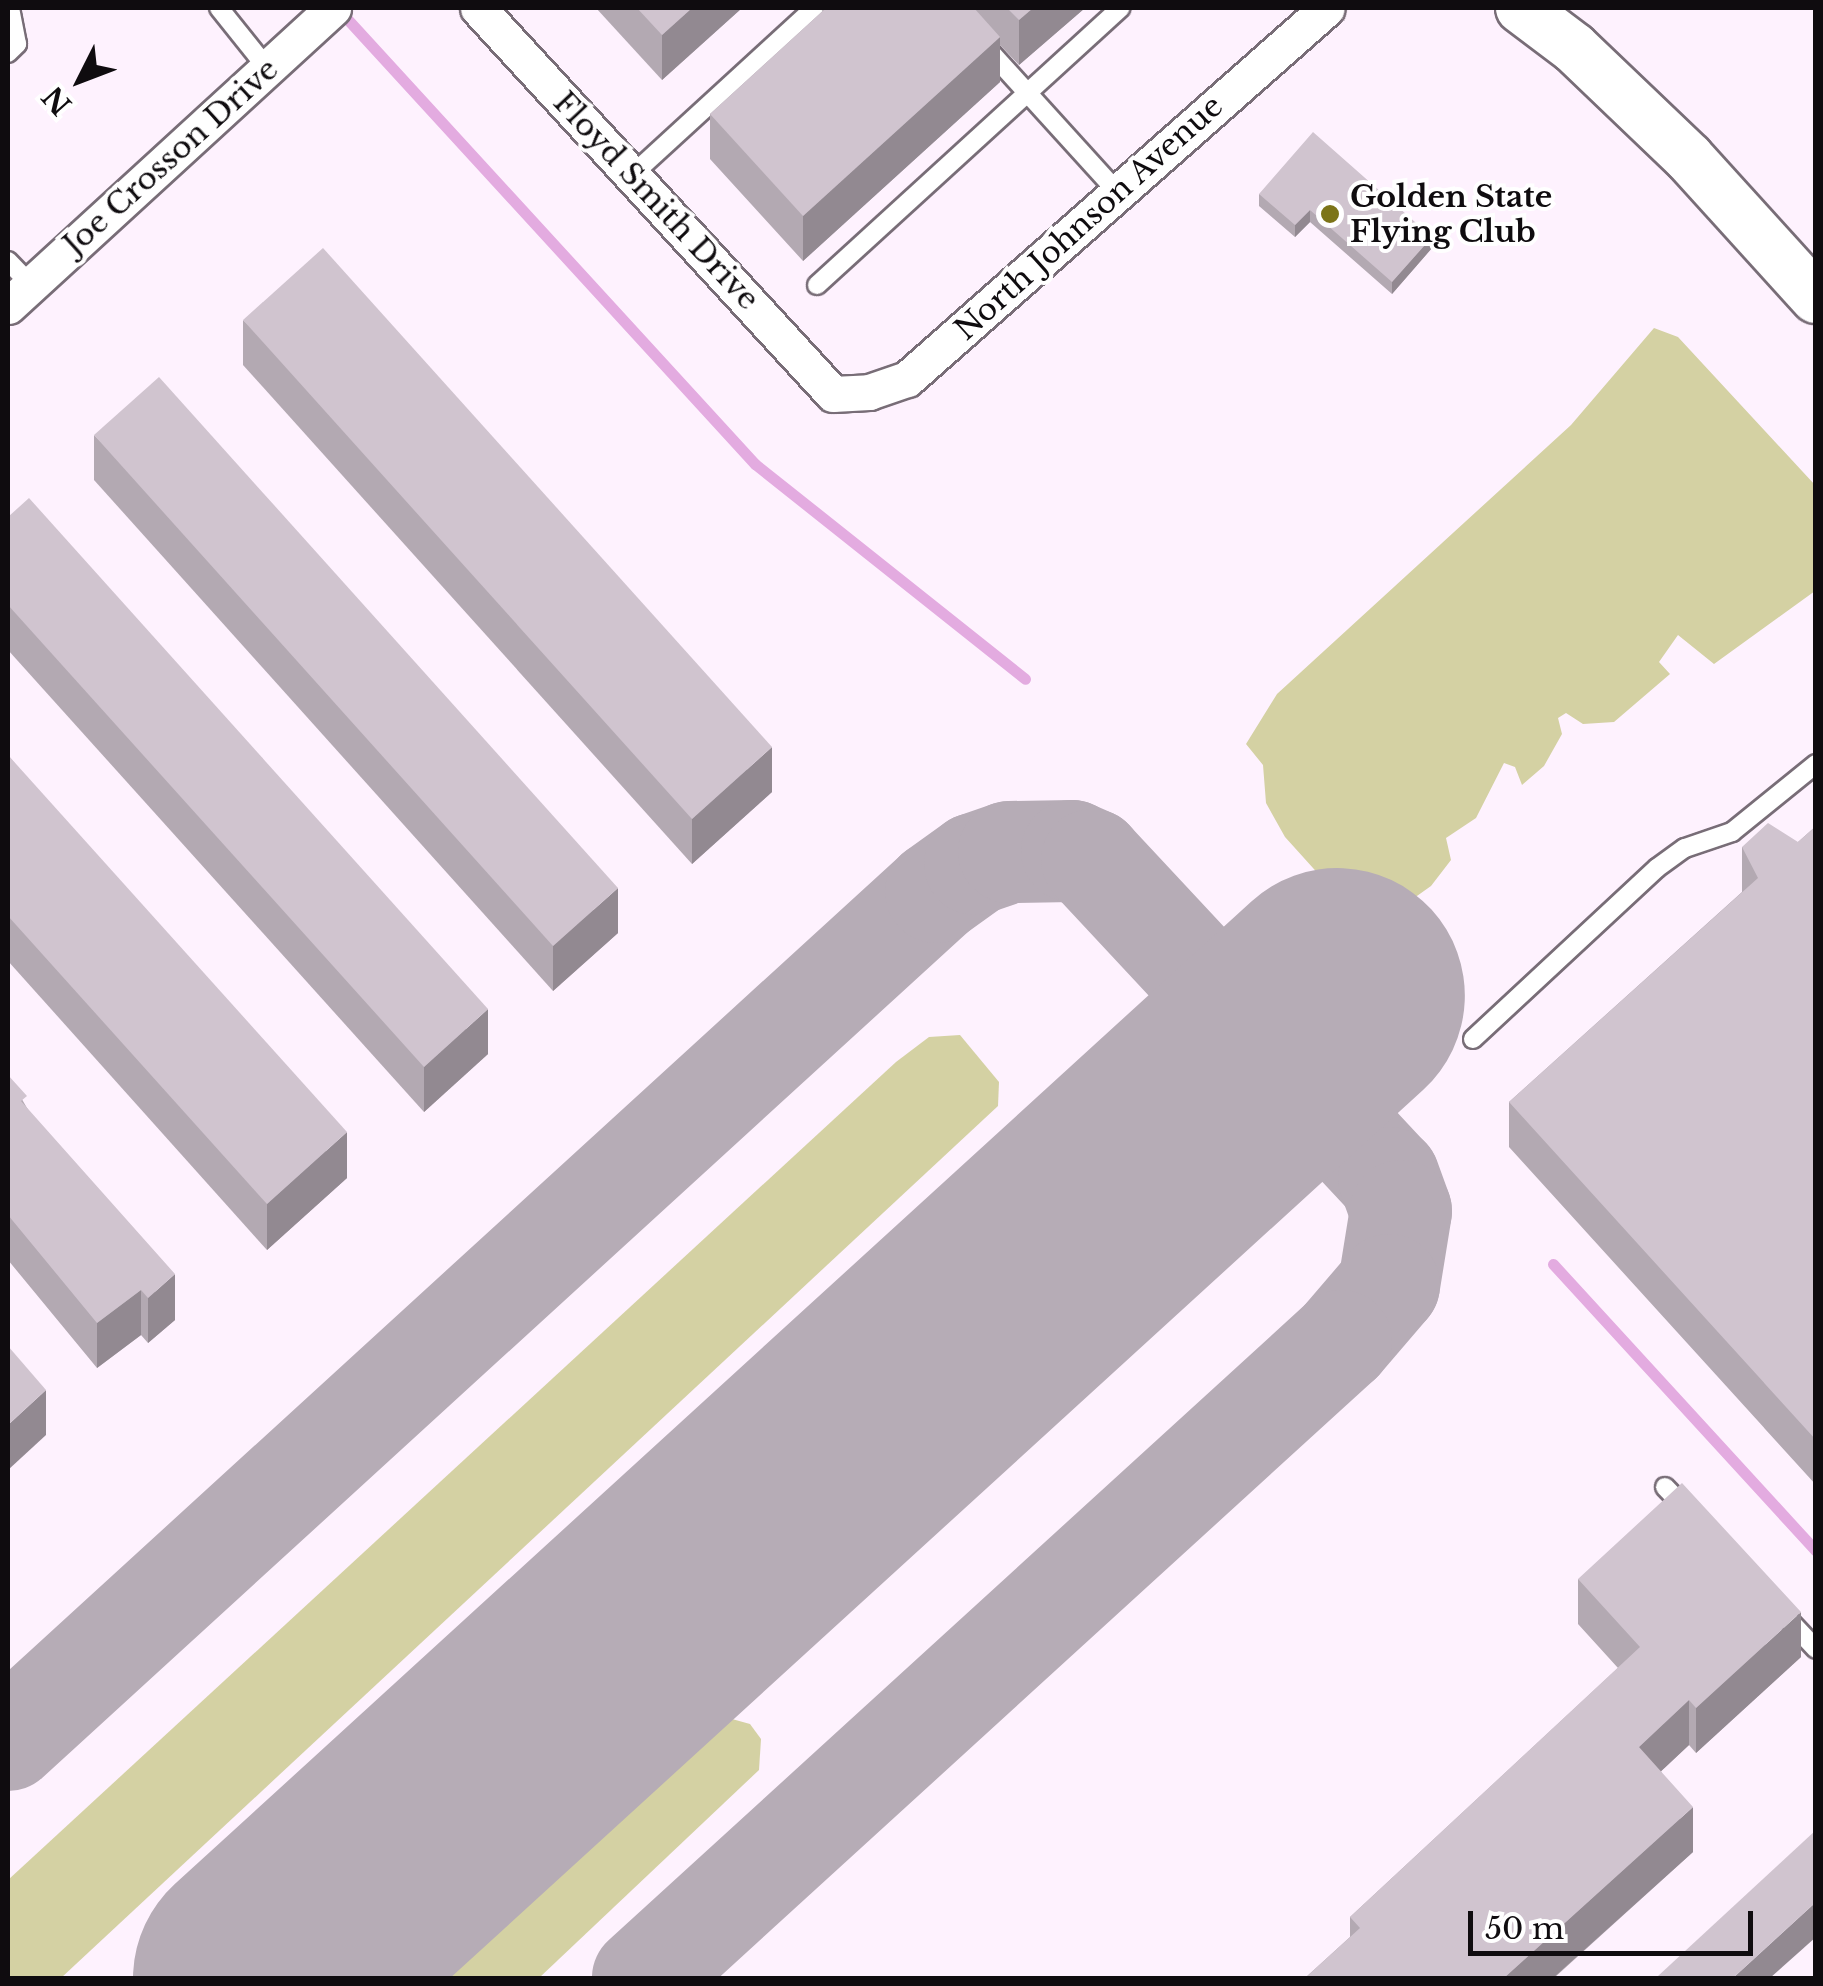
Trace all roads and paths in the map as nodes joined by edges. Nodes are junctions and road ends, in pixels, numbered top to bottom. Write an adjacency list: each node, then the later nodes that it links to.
1 (10, 8): 10 (lane)
2 (219, 8): 11 (lane)
3 (333, 8): 11 (street, Joe Crosson Drive)
4 (478, 8): 13 (street, Floyd Smith Drive)
5 (814, 8): 13 (lane)
6 (1120, 8): 12 (lane)
7 (1327, 8): 14 (street, North Johnson Avenue)
8 (1521, 8): 17 (main road)
9 (976, 36): 12 (lane)
10 (8, 53)
11 (278, 59): 15 (street, Joe Crosson Drive)
12 (1028, 94): 14 (lane); 16 (lane)
13 (632, 175): 18 (street, Floyd Smith Drive)
14 (1118, 192): 18 (street, North Johnson Avenue)
15 (15, 284)
16 (817, 285)
17 (1816, 298)
18 (833, 394)
19 (1816, 764): 20 (lane)
20 (1474, 1039)
21 (1665, 1487): 22 (lane)
22 (1702, 1528)
23 (1765, 1595): 24 (lane)
24 (1816, 1648)

